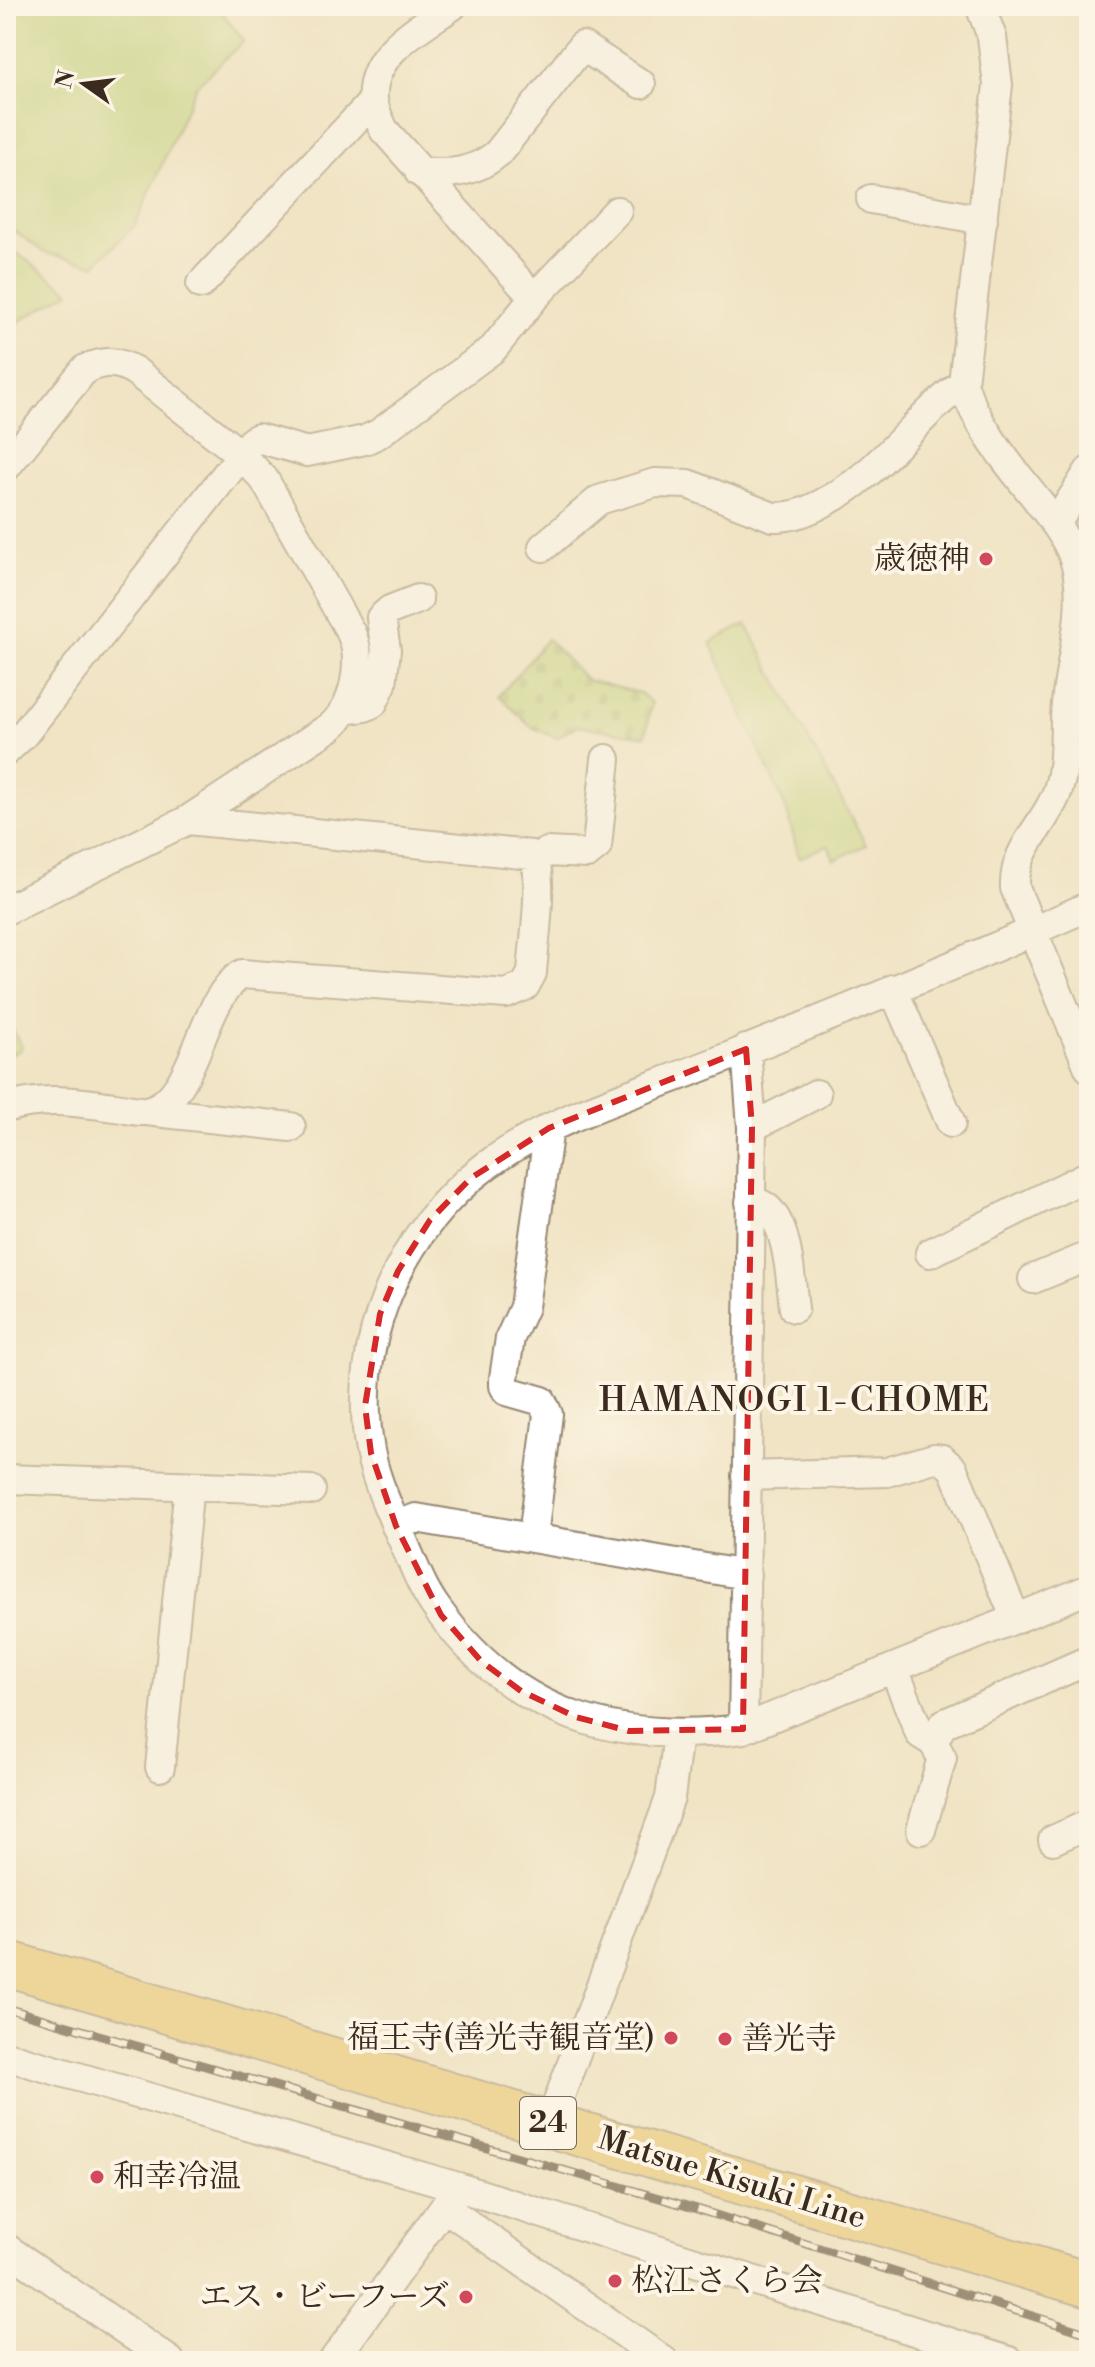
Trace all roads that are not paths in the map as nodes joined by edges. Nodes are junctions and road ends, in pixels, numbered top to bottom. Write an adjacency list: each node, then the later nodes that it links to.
1 (452, 6): 4 (street)
2 (980, 6): 8 (street)
3 (641, 84): 5 (street)
4 (373, 101): 5 (street); 9 (street)
5 (419, 172): 10 (street)
6 (871, 199): 8 (street)
7 (617, 211): 10 (street)
8 (983, 220): 11 (street)
9 (201, 284)
10 (534, 298): 12 (street)
11 (963, 383): 15 (street); 16 (street)
12 (240, 454): 13 (street); 18 (street); 19 (street)
13 (6, 467)
14 (1089, 471): 15 (street)
15 (1056, 524): 25 (street)
16 (543, 547)
17 (418, 599): 18 (street)
18 (345, 710): 21 (street)
19 (6, 751)
20 (606, 759): 22 (street)
21 (188, 820): 22 (street); 24 (street)
22 (536, 859): 32 (street)
23 (1089, 906): 25 (street)
24 (6, 910)
25 (1033, 931): 26 (street); 27 (street)
26 (893, 989): 28 (street); 33 (street)
27 (1083, 1036): 29 (street)
28 (746, 1049): 35 (street); 36 (street)
29 (1089, 1068)
30 (816, 1094): 35 (street)
31 (6, 1108): 32 (street)
32 (146, 1111): 34 (street)
33 (951, 1123)
34 (291, 1127)
35 (752, 1127): 38 (street)
36 (549, 1128): 47 (street); 48 (street)
37 (1089, 1175): 39 (street)
38 (750, 1202): 42 (street); 43 (street)
39 (930, 1253)
40 (1089, 1256): 41 (street)
41 (1033, 1279)
42 (794, 1308)
43 (746, 1476): 49 (street); 51 (street)
44 (6, 1479): 45 (street)
45 (189, 1486): 46 (street); 57 (street)
46 (311, 1490)
47 (396, 1526): 48 (street); 55 (street)
48 (533, 1537): 49 (street)
49 (746, 1575): 54 (street)
50 (1089, 1589): 51 (street)
51 (1016, 1619): 53 (street)
52 (1089, 1660): 56 (street)
53 (894, 1669): 54 (street); 56 (street)
54 (743, 1729): 55 (street)
55 (678, 1734): 63 (street)
56 (933, 1742): 59 (street)
57 (160, 1767)
58 (1089, 1824): 60 (street)
59 (921, 1830)
60 (1053, 1840)
61 (6, 1963): 63 (main road, Matsue Kisuki Line / 24)
62 (6, 2056): 64 (street)
63 (550, 2123): 66 (main road, Matsue Kisuki Line / 24)
64 (451, 2197): 67 (street); 69 (street); 70 (street)
65 (6, 2248): 68 (street)
66 (1089, 2285)
67 (655, 2359)
68 (170, 2361)
69 (333, 2361)
70 (1009, 2361)

